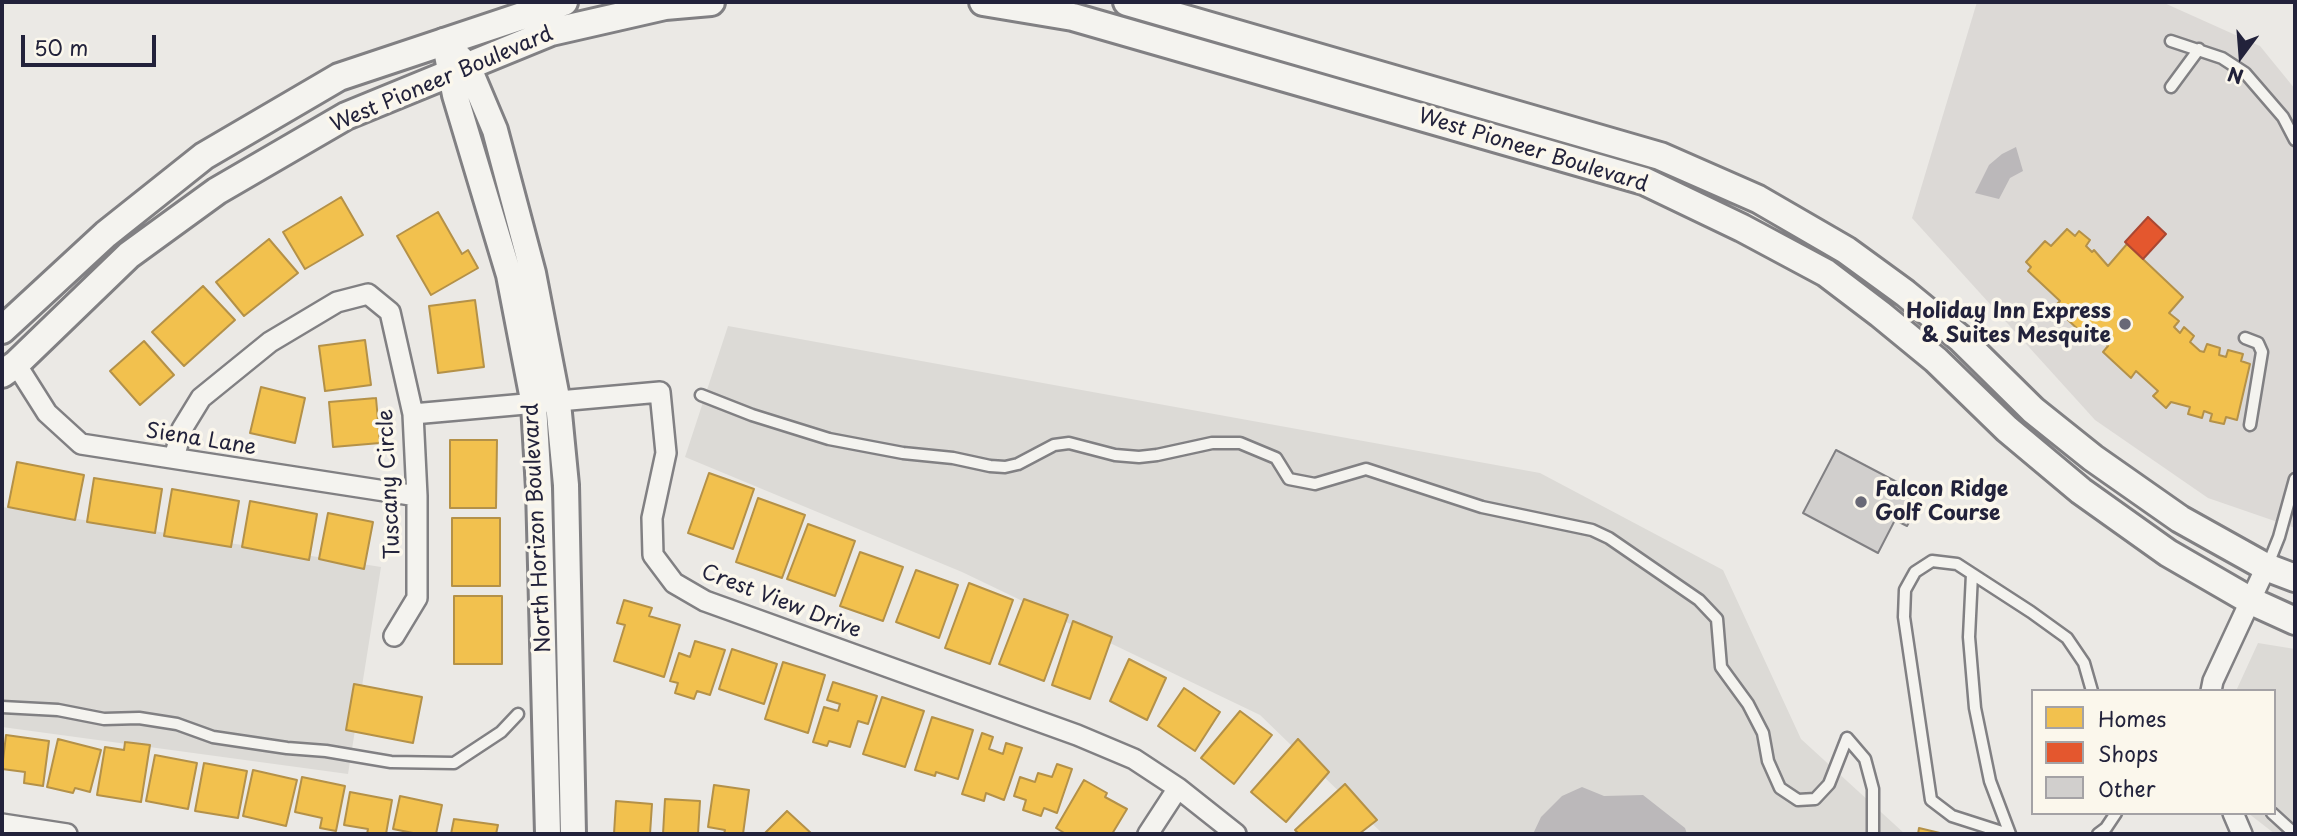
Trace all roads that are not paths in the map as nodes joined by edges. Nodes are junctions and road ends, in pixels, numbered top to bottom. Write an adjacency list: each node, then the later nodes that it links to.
1 (564, 2): 5 (main road, West Pioneer Boulevard)
2 (711, 2): 8 (main road, West Pioneer Boulevard)
3 (983, 2): 24 (main road, West Pioneer Boulevard)
4 (1127, 2): 21 (main road, West Pioneer Boulevard)
5 (444, 41): 8 (street, North Horizon Boulevard); 11 (main road, West Pioneer Boulevard)
6 (2171, 41): 7 (lane)
7 (2199, 49): 9 (lane); 10 (lane)
8 (459, 69): 13 (main road, West Pioneer Boulevard); 15 (street, North Horizon Boulevard)
9 (2171, 87)
10 (2295, 140)
11 (2, 330)
12 (2245, 338): 17 (lane)
13 (9, 369): 18 (street, Siena Lane)
14 (701, 395): 41 (lane)
15 (546, 404): 16 (street, Crest View Drive); 31 (street, Crest View Drive); 37 (street, North Horizon Boulevard); 38 (street, North Horizon Boulevard)
16 (413, 414): 18 (street, Tuscany Circle); 20 (street, Tuscany Circle)
17 (2250, 425)
18 (174, 458): 20 (street, Siena Lane)
19 (2295, 478): 21 (lane)
20 (417, 496): 26 (street, Tuscany Circle)
21 (2266, 567): 23 (main road, West Pioneer Boulevard); 24 (street)
22 (1972, 574): 27 (lane); 42 (lane); 42 (lane)
23 (2295, 578)
24 (2251, 601): 25 (main road, West Pioneer Boulevard); 28 (street)
25 (2295, 621)
26 (394, 636)
27 (2091, 689)
28 (2212, 689)
29 (2, 707): 30 (lane)
30 (518, 714)
31 (1178, 788): 39 (street); 40 (street, Crest View Drive)
32 (2115, 815): 43 (lane)
33 (2234, 815): 44 (street)
34 (2274, 815): 45 (lane)
35 (2, 824): 36 (street)
36 (67, 834)
37 (548, 834)
38 (573, 834)
39 (1148, 834)
40 (1236, 834)
41 (1873, 834)
42 (2009, 834)
43 (2098, 834)
44 (2242, 834)
45 (2295, 834)

